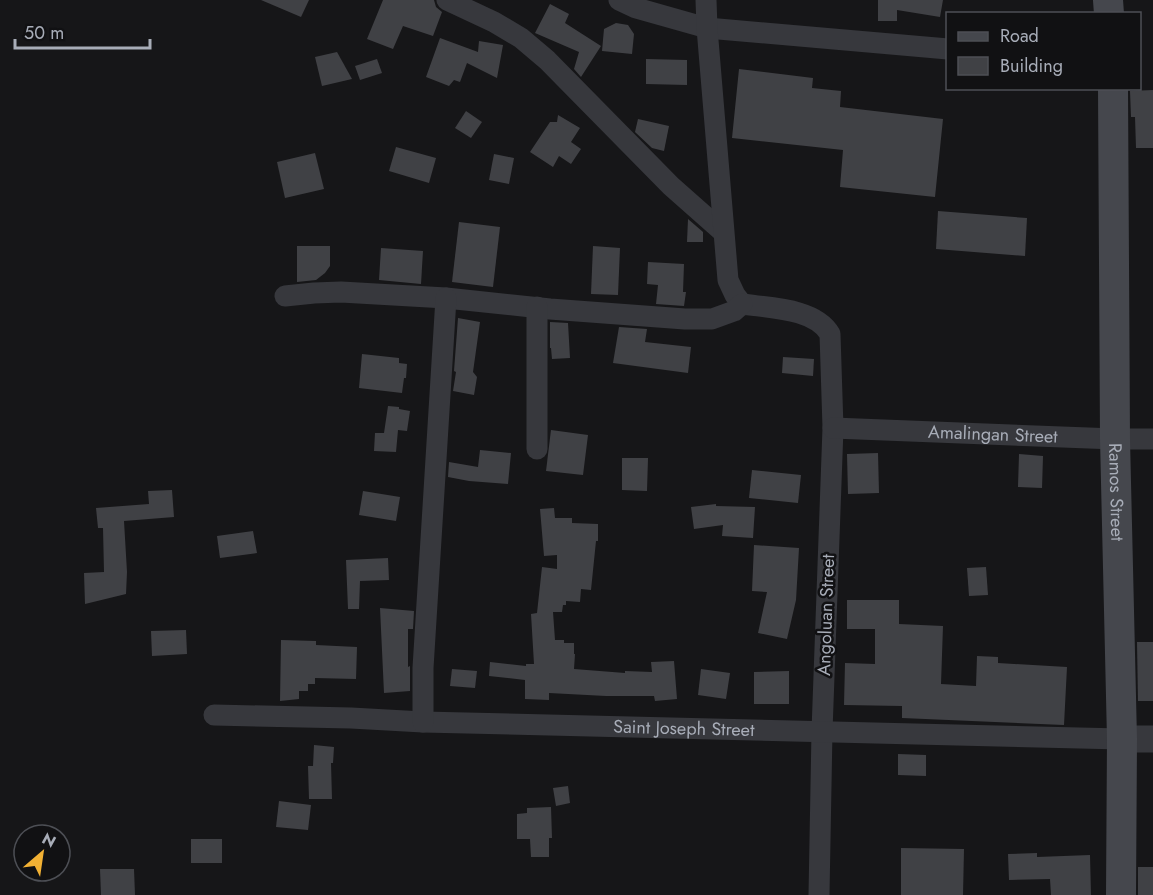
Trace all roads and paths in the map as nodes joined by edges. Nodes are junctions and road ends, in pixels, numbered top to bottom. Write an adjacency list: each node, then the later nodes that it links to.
1 (447, 0): 7 (street)
2 (619, 0): 4 (street)
3 (705, 0): 4 (street)
4 (706, 28): 5 (street); 7 (street)
5 (946, 49)
6 (1113, 90): 13 (main road, Ramos Street)
7 (723, 232): 10 (street)
8 (285, 296): 9 (street)
9 (446, 298): 11 (street); 17 (street)
10 (742, 304): 11 (street); 12 (street, Angoluan Street)
11 (537, 307): 15 (street)
12 (833, 428): 13 (street, Amalingan Street); 18 (street, Angoluan Street)
13 (1115, 439): 14 (street, Amalingan Street); 19 (main road, Ramos Street)
14 (1153, 439)
15 (537, 449)
16 (214, 715): 17 (street, Saint Joseph Street)
17 (423, 722): 18 (street, Saint Joseph Street)
18 (822, 731): 19 (street, Saint Joseph Street); 21 (street, Angoluan Street)
19 (1122, 739): 20 (street, Saint Joseph Street); 22 (main road, Ramos Street)
20 (1153, 739)
21 (819, 895)
22 (1122, 895)

